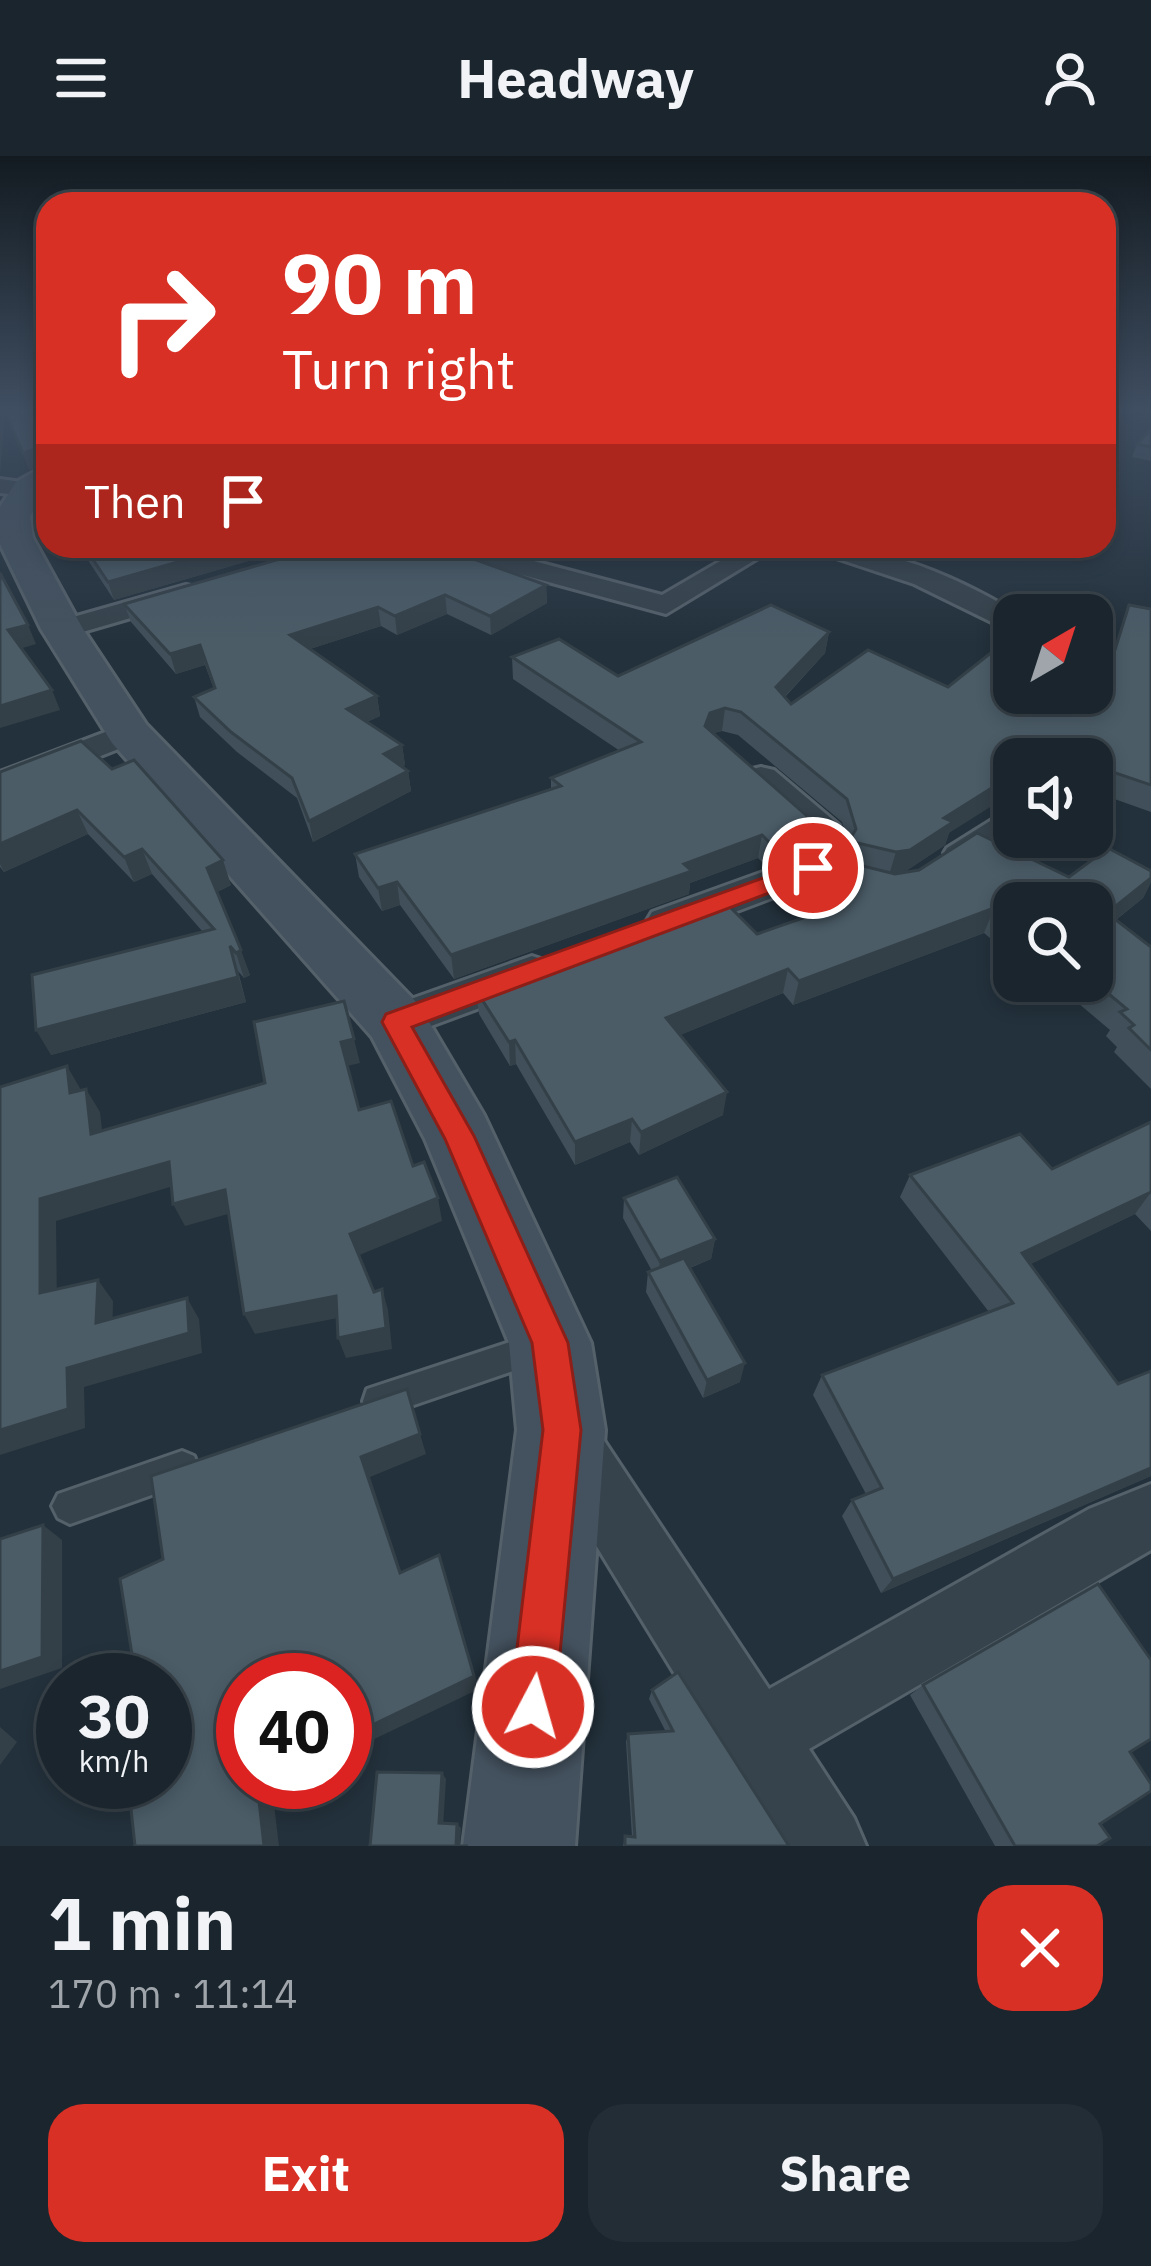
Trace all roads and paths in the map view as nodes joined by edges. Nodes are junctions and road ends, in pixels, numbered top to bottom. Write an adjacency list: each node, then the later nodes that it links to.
1 (23, 487): 7 (street)
2 (489, 558): 3 (street)
3 (745, 558)
4 (866, 558): 6 (street)
5 (212, 585): 7 (street)
6 (993, 610)
7 (62, 629): 8 (street)
8 (129, 734): 10 (street); 15 (street)
9 (740, 759): 13 (street)
10 (0, 785)
11 (993, 826): 12 (lane)
12 (928, 871)
13 (638, 933)
14 (572, 957): 15 (street)
15 (396, 1022): 16 (street)
16 (550, 1343): 17 (lane); 18 (street)
17 (354, 1410)
18 (562, 1430): 22 (street); 23 (street)
19 (223, 1454): 20 (lane)
20 (70, 1506)
21 (1151, 1517): 22 (street)
22 (757, 1738): 24 (street)
23 (519, 1846)
24 (826, 1846)

